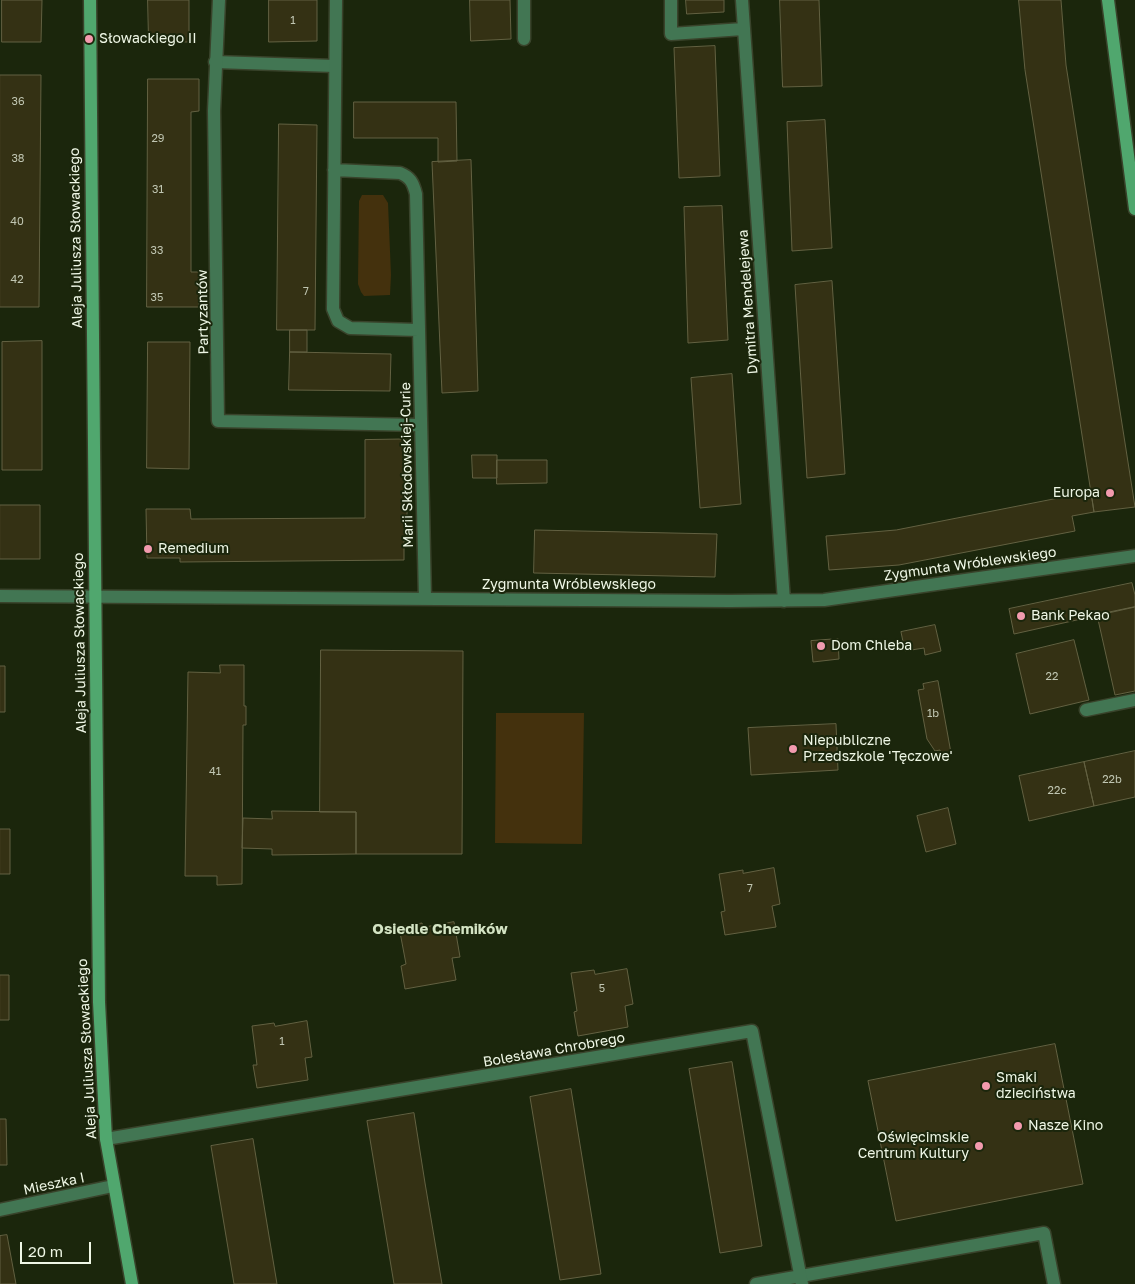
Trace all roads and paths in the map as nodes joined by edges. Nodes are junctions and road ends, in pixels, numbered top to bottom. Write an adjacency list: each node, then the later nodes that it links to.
1 (90, 0): 18 (street, Aleja Juliusza Słowackiego)
2 (218, 0): 10 (street, Partyzantów)
3 (336, 0): 11 (street)
4 (524, 0): 9 (street)
5 (671, 0): 8 (street)
6 (742, 0): 8 (street, Dymitra Mendelejewa)
7 (1108, 0): 13 (street)
8 (743, 29): 20 (street, Dymitra Mendelejewa)
9 (524, 39)
10 (215, 62): 11 (street); 15 (street, Partyzantów)
11 (335, 66): 12 (street)
12 (334, 170): 14 (street, Marii Skłodowskiej-Curie); 14 (street)
13 (1135, 209)
14 (418, 330): 15 (street, Marii Skłodowskiej-Curie)
15 (421, 425): 19 (street, Marii Skłodowskiej-Curie)
16 (1135, 556): 20 (street, Zygmunta Wróblewskiego)
17 (0, 596): 18 (street, Zygmunta Wróblewskiego)
18 (94, 596): 19 (street, Zygmunta Wróblewskiego); 23 (street, Aleja Juliusza Słowackiego)
19 (425, 599): 20 (street, Zygmunta Wróblewskiego)
20 (784, 601)
21 (1135, 700): 22 (street)
22 (1086, 710)
23 (106, 1139): 24 (street, Aleja Juliusza Słowackiego); 26 (street, Bolesława Chrobrego)
24 (113, 1186): 25 (street, Mieszka I); 27 (street, Aleja Juliusza Słowackiego)
25 (0, 1210)
26 (802, 1280): 28 (street); 29 (street)
27 (132, 1284)
28 (756, 1284)
29 (1054, 1284)

